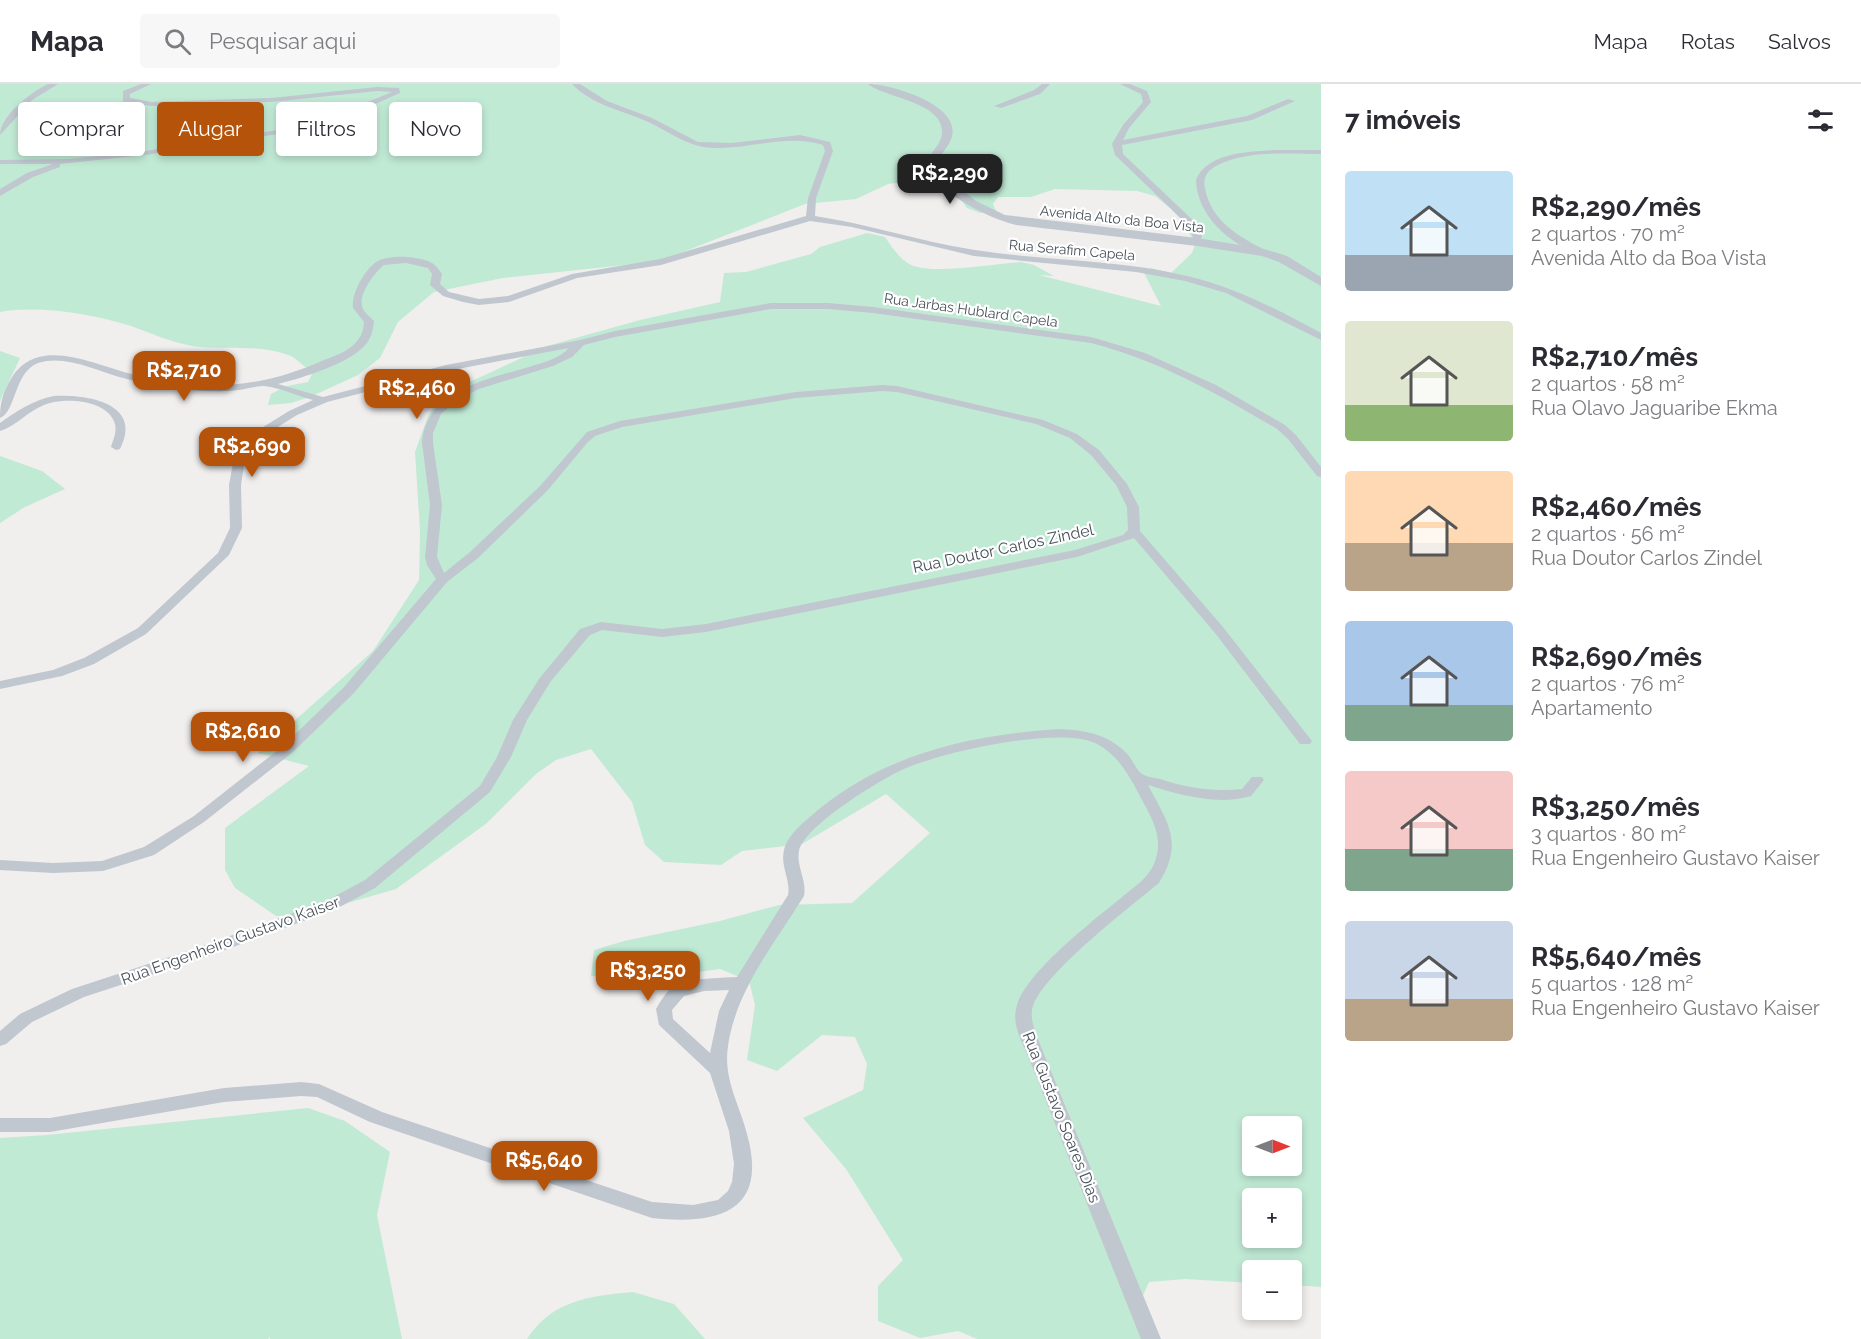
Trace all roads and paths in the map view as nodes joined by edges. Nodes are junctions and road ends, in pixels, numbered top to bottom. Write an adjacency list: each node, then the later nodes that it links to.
1 (54, 84): 9 (street)
2 (147, 84): 12 (street)
3 (576, 84): 15 (street)
4 (873, 84): 16 (street, Avenida Alto da Boa Vista)
5 (1046, 84): 8 (street)
6 (1124, 84): 10 (street)
7 (1291, 101): 10 (street)
8 (998, 106)
9 (0, 133)
10 (1116, 144): 16 (street)
11 (1321, 152): 17 (street)
12 (69, 161): 13 (street); 14 (street)
13 (0, 162)
14 (0, 192)
15 (810, 218): 19 (street, Rua Serafim Capela); 21 (street, Rua Serafim Capela)
16 (1197, 242): 17 (street, Avenida Alto da Boa Vista)
17 (1264, 253): 18 (street, Avenida Alto da Boa Vista)
18 (1321, 282)
19 (1321, 337)
20 (580, 343): 22 (street); 26 (street, Rua Jarbas Hublard Capela); 28 (street)
21 (268, 384): 22 (street); 23 (street)
22 (323, 400): 30 (street)
23 (0, 415)
24 (0, 428): 25 (street)
25 (116, 447)
26 (1321, 474)
27 (1134, 531): 28 (street); 29 (street, Rua Doutor Carlos Zindel); 31 (street)
28 (442, 579): 34 (street)
29 (601, 627): 36 (street, Rua Engenheiro Gustavo Kaiser)
30 (0, 685)
31 (1305, 741)
32 (1137, 777): 33 (street); 35 (street, Rua Gustavo Soares Dias); 39 (street, Rua Gustavo Soares Dias)
33 (1257, 780)
34 (0, 865)
35 (741, 983): 37 (street); 37 (street)
36 (0, 1040)
37 (718, 1070): 38 (street)
38 (0, 1125)
39 (1150, 1339)

